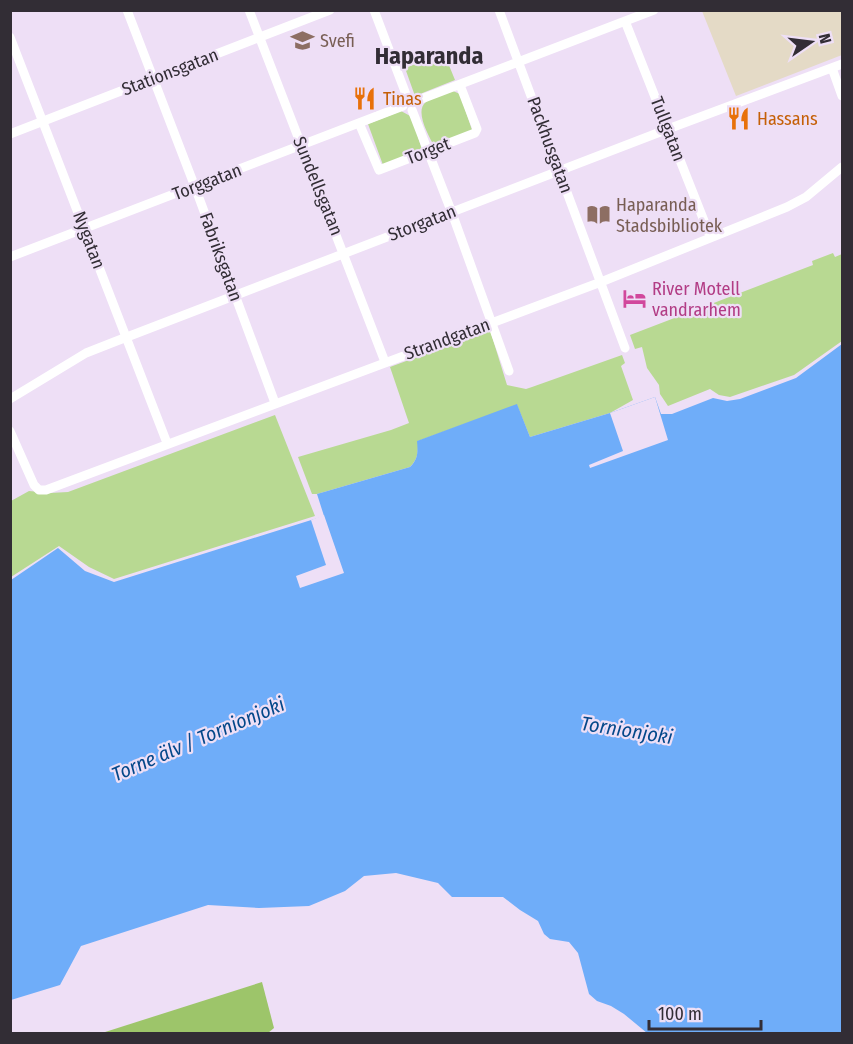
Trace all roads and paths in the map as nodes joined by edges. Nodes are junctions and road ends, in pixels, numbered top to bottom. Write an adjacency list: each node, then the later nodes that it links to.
1 (127, 10): 13 (street, Fabriksgatan)
2 (249, 10): 9 (street, Sundellsgatan)
3 (330, 10): 9 (street, Stationsgatan)
4 (374, 10): 16 (street)
5 (499, 10): 10 (street, Packhusgatan)
6 (654, 10): 7 (street, Torggatan)
7 (626, 21): 10 (street, Torggatan); 19 (street, Tullgatan)
8 (10, 37): 17 (street, Nygatan)
9 (259, 38): 13 (street, Stationsgatan); 21 (street, Sundellsgatan)
10 (519, 62): 14 (street, Torggatan); 24 (street, Packhusgatan)
11 (843, 64): 12 (street, Storgatan)
12 (832, 68): 15 (street); 19 (street, Storgatan)
13 (152, 80): 17 (street, Stationsgatan); 25 (street, Fabriksgatan)
14 (460, 85): 16 (street, Torggatan); 22 (street, Torget)
15 (843, 96)
16 (409, 103): 18 (street, Torggatan); 22 (street)
17 (43, 122): 20 (street, Stationsgatan); 27 (street, Nygatan)
18 (359, 123): 21 (street, Torggatan); 22 (street, Torget)
19 (668, 129): 24 (street, Storgatan); 28 (street, Tullgatan)
20 (10, 134)
21 (301, 145): 25 (street, Torggatan); 29 (street, Sundellsgatan)
22 (428, 151): 26 (street)
23 (843, 166): 28 (street, Strandgatan)
24 (559, 171): 26 (street, Storgatan); 31 (street, Packhusgatan)
25 (195, 188): 27 (street, Torggatan); 32 (street, Fabriksgatan)
26 (452, 213): 29 (street, Storgatan); 33 (street)
27 (85, 230): 30 (street, Torggatan); 34 (street, Nygatan)
28 (710, 236): 31 (street, Strandgatan)
29 (344, 253): 32 (street, Storgatan); 36 (street, Sundellsgatan)
30 (10, 257)
31 (601, 282): 33 (street, Strandgatan); 35 (street, Packhusgatan)
32 (235, 296): 34 (street, Storgatan); 39 (street, Fabriksgatan)
33 (492, 322): 36 (street, Strandgatan); 37 (street)
34 (127, 337): 38 (street, Storgatan); 41 (street, Nygatan)
35 (625, 348)
36 (385, 362): 39 (street, Strandgatan)
37 (509, 371)
38 (10, 399)
39 (275, 403): 41 (street, Strandgatan)
40 (10, 431): 41 (street, Strandgatan)
41 (167, 443)

